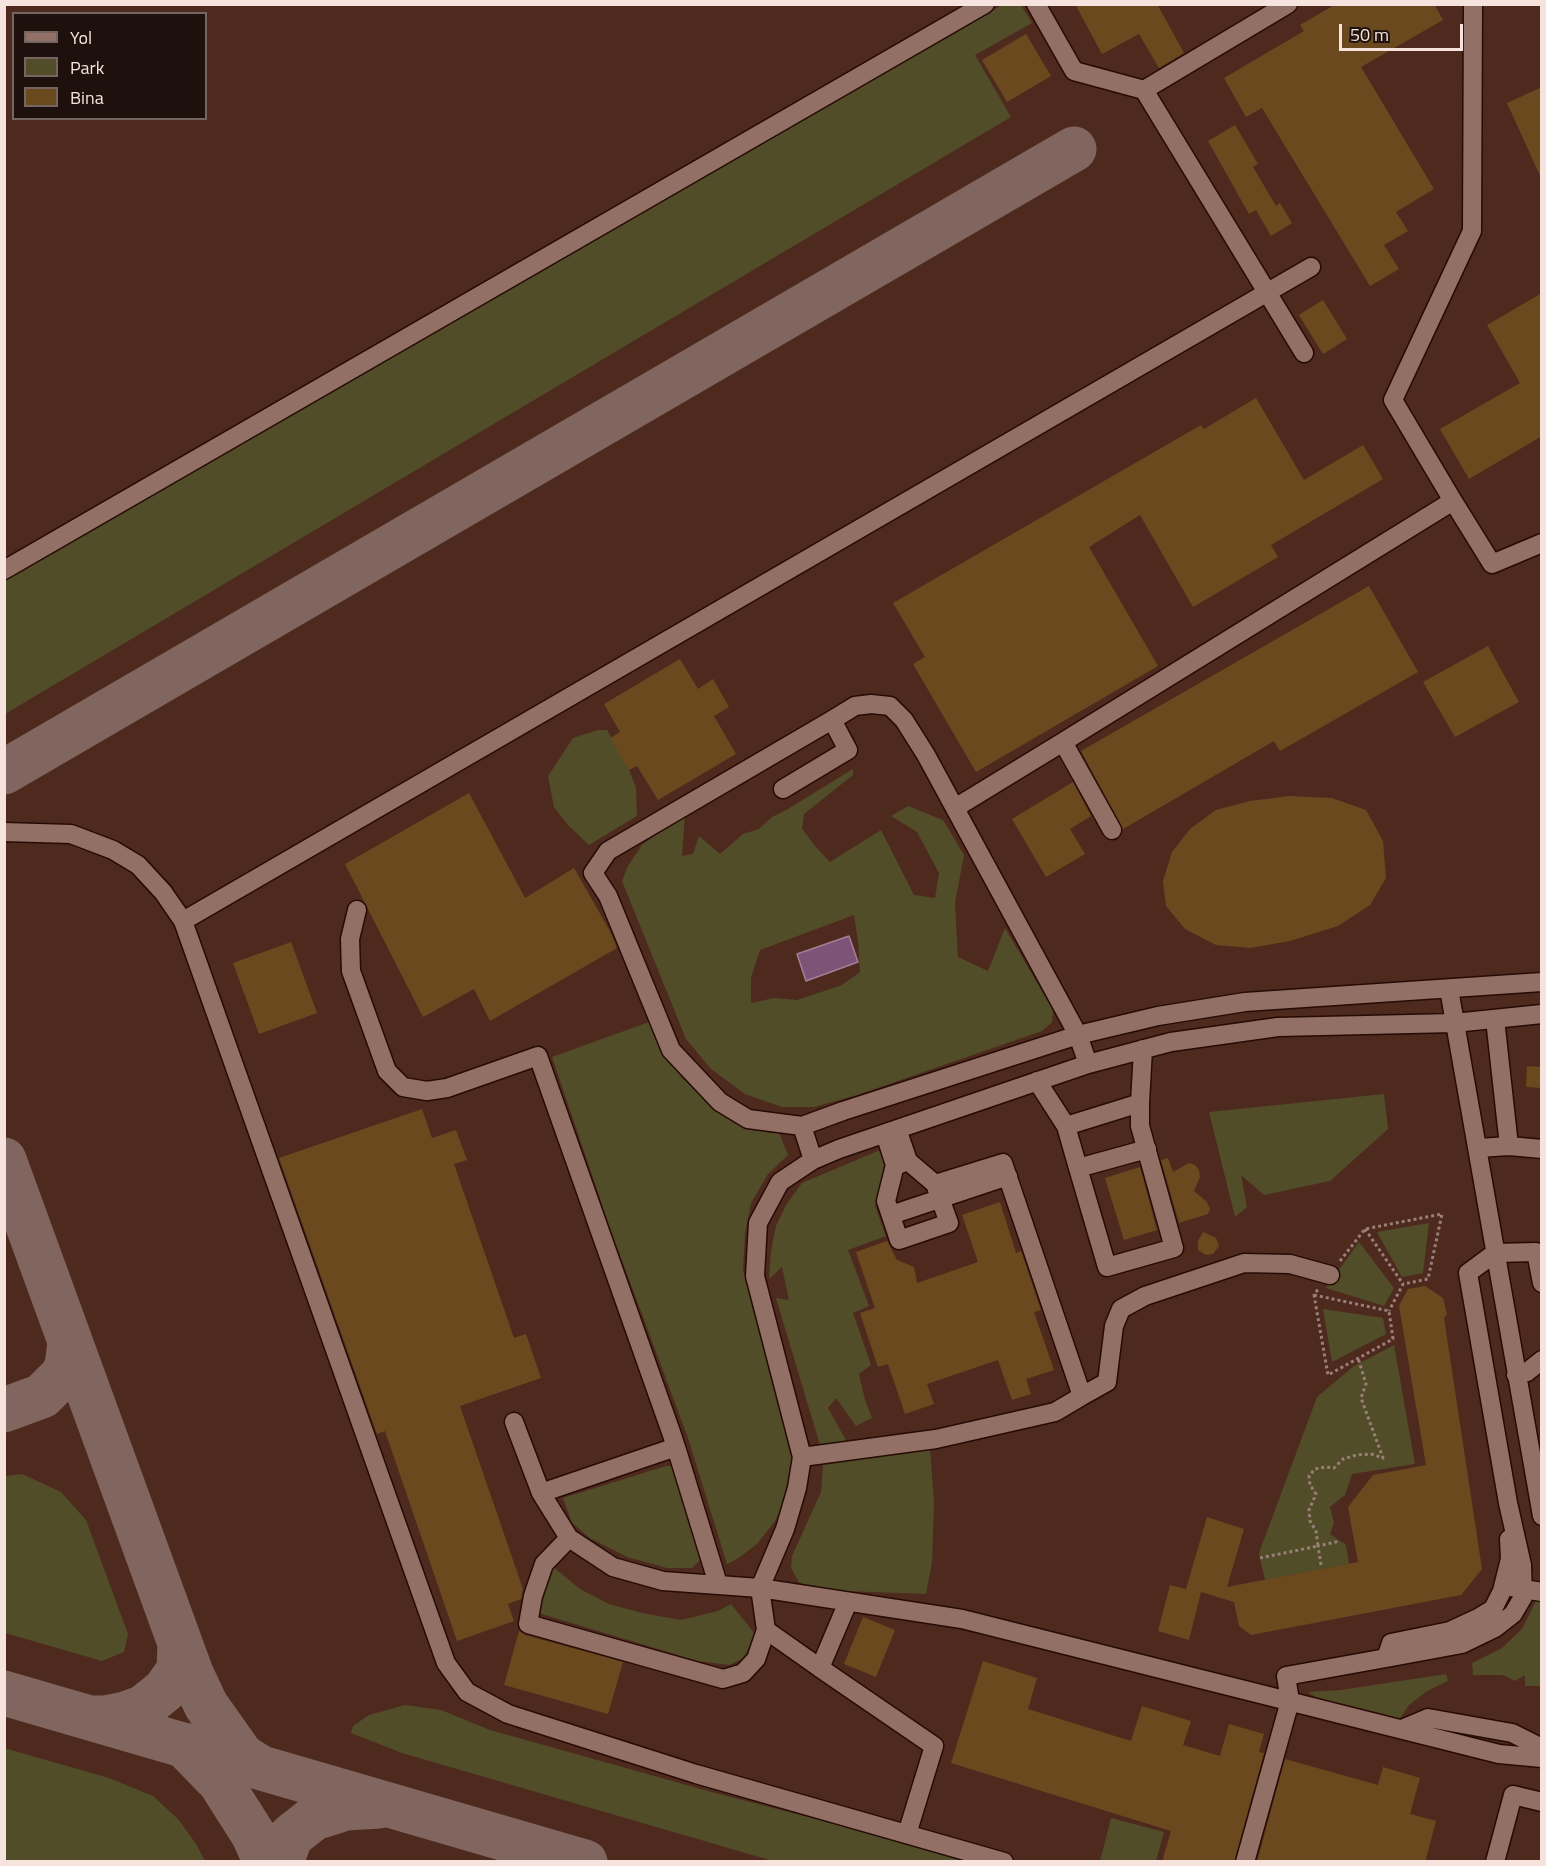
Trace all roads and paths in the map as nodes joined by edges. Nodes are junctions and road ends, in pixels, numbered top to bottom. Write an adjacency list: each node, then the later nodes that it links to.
1 (985, 4): 11 (street)
2 (1036, 4): 5 (street)
3 (1288, 4): 5 (street)
4 (1473, 4): 9 (street)
5 (1144, 90): 7 (street)
6 (1311, 267): 7 (street)
7 (1267, 292): 8 (street); 19 (street)
8 (1304, 353)
9 (1454, 501): 10 (street); 13 (street)
10 (1542, 543)
11 (4, 570)
12 (832, 720): 14 (street); 15 (street); 30 (street)
13 (1063, 742): 15 (street); 16 (street)
14 (783, 789)
15 (955, 808): 25 (street)
16 (1112, 830)
17 (4, 832): 19 (street)
18 (357, 910): 54 (street)
19 (183, 921): 77 (street)
20 (1542, 982): 21 (street)
21 (1449, 989): 24 (street); 25 (street)
22 (1542, 1014): 23 (street)
23 (1495, 1018): 24 (street); 33 (street)
24 (1454, 1023): 26 (street); 34 (street)
25 (1078, 1035): 27 (street); 30 (street)
26 (1143, 1050): 27 (street); 29 (street)
27 (1088, 1064): 28 (street)
28 (1036, 1081): 31 (street); 32 (street)
29 (1140, 1103): 31 (street); 35 (street)
30 (802, 1126): 37 (street)
31 (1066, 1126): 39 (street)
32 (891, 1131): 37 (street); 38 (street)
33 (1509, 1146): 34 (street); 36 (street)
34 (1478, 1148): 43 (street)
35 (1147, 1149): 39 (street); 39 (street)
36 (1542, 1149)
37 (813, 1160): 55 (street)
38 (902, 1163): 40 (street); 41 (street)
39 (1078, 1168)
40 (938, 1191): 41 (street); 41 (street); 52 (street)
41 (891, 1215)
42 (1365, 1229): 44 (path); 46 (path); 46 (path)
43 (1495, 1253): 45 (street); 51 (street); 57 (street)
44 (1330, 1275): 47 (path); 52 (street)
45 (1542, 1283)
46 (1403, 1284): 48 (path)
47 (1314, 1295): 48 (path); 49 (path)
48 (1389, 1311): 49 (path)
49 (1358, 1358): 61 (path)
50 (1542, 1360): 51 (street)
51 (1516, 1375): 58 (street)
52 (1082, 1396): 55 (street)
53 (514, 1422): 56 (street)
54 (676, 1447): 56 (street); 64 (street)
55 (802, 1457): 66 (street)
56 (542, 1493): 59 (street)
57 (1508, 1503): 65 (street); 67 (street)
58 (1542, 1516)
59 (568, 1538): 64 (street); 69 (street)
60 (1340, 1541): 61 (path)
61 (1318, 1546): 62 (path); 63 (path)
62 (1260, 1558)
63 (1321, 1565)
64 (718, 1584): 66 (street)
65 (1504, 1586): 67 (street); 70 (street)
66 (760, 1588): 68 (street); 69 (street)
67 (1533, 1591): 70 (street)
68 (848, 1602): 71 (street); 72 (street)
69 (766, 1630): 71 (street)
70 (1386, 1658): 72 (street)
71 (820, 1668): 77 (street)
72 (1290, 1701): 73 (street); 79 (street)
73 (1402, 1729): 74 (street); 75 (street)
74 (1542, 1748)
75 (1542, 1758)
76 (1542, 1802): 80 (street)
77 (907, 1834): 78 (street)
78 (1004, 1862)
79 (1245, 1862)
80 (1495, 1862)

